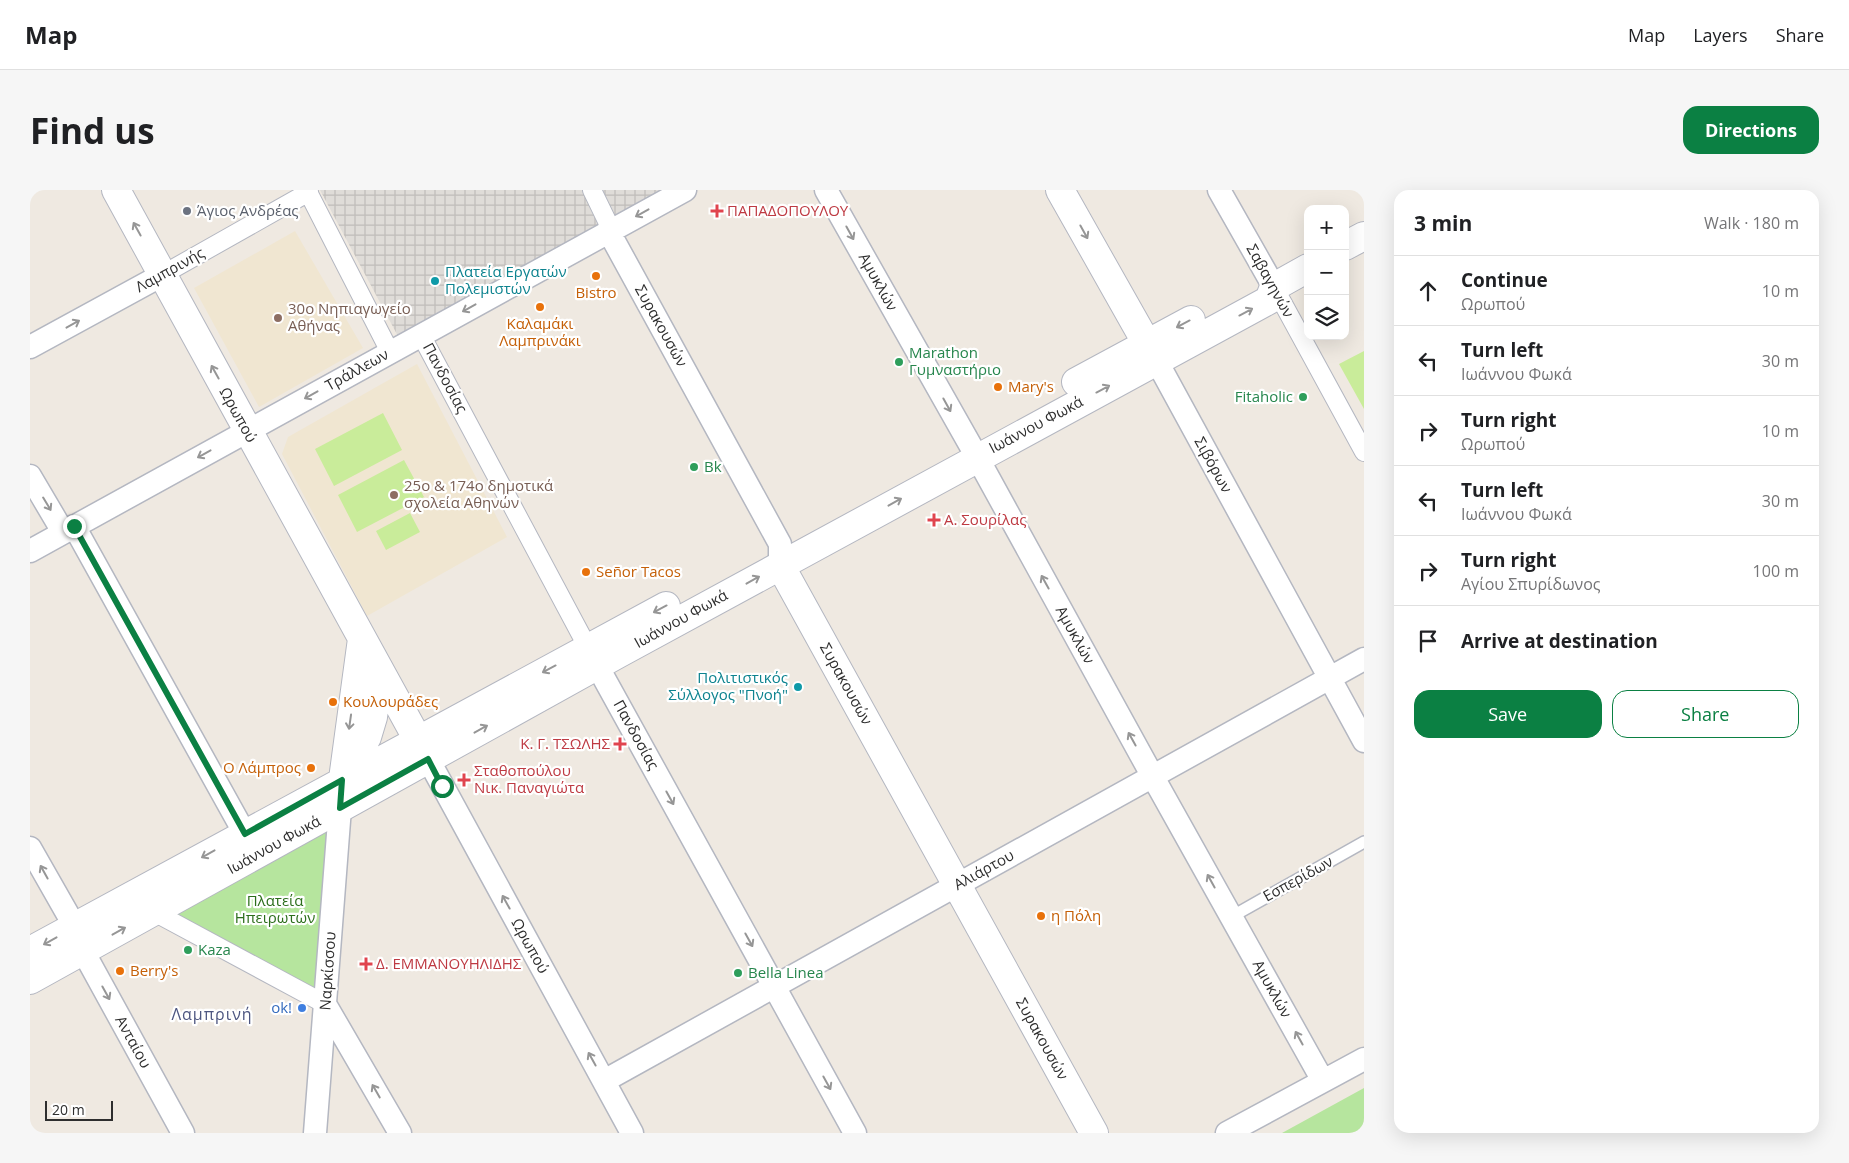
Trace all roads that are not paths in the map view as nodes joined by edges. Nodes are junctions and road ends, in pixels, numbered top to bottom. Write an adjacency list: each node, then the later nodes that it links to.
1 (116, 190): 12 (street, Ωρωπού, one-way to 1)
2 (592, 190): 8 (street)
3 (685, 190): 8 (street, Τράλλεων, one-way to 8)
4 (826, 190): 19 (street, Αμυκλών, one-way to 19)
5 (1060, 190): 17 (street, Σιβόρων, one-way to 17)
6 (1219, 190): 13 (street, Σαβαγηνών)
7 (308, 191): 12 (street, Λαμπρινής); 16 (street)
8 (609, 232): 14 (street, Τράλλεων, one-way to 14); 24 (street, Συρακουσών)
9 (1364, 236): 10 (street)
10 (1349, 244)
11 (1304, 270): 13 (street, Ιωάννου Φωκά)
12 (162, 275): 15 (street, Λαμπρινής, one-way to 12); 18 (street, Ωρωπού, one-way to 12)
13 (1274, 287): 17 (street, Ιωάννου Φωκά); 20 (street, Σαβαγηνών)
14 (422, 335): 16 (street, Τράλλεων); 26 (street, Πανδοσίας)
15 (30, 347)
16 (390, 352): 18 (street, Τράλλεων, one-way to 18)
17 (1152, 352): 19 (street, Ιωάννου Φωκά); 29 (street, Σιβόρων)
18 (247, 430): 22 (street, Τράλλεων, one-way to 22); 25 (street, Ωρωπού)
19 (972, 449): 24 (street, Ιωάννου Φωκά); 32 (street, Αμυκλών, one-way to 19)
20 (1364, 452)
21 (30, 476): 22 (street, one-way to 22)
22 (69, 529): 23 (street, Τράλλεων); 35 (street)
23 (30, 551)
24 (780, 554): 26 (street, Ιωάννου Φωκά); 38 (street, Συρακουσών)
25 (362, 640): 28 (street, Ωρωπού); 33 (street, one-way to 33)
26 (592, 657): 31 (street, Ιωάννου Φωκά); 44 (street, Πανδοσίας, one-way to 44)
27 (1364, 659): 29 (street, Αλιάρτου)
28 (379, 669): 31 (street, Ωρωπού); 33 (street)
29 (1330, 678): 30 (street, Σιβόρων); 32 (street, Αλιάρτου)
30 (1364, 741)
31 (423, 750): 33 (street, Ιωάννου Φωκά); 34 (street, Ιωάννου Φωκά); 47 (street, Ωρωπού, one-way to 31)
32 (1153, 776): 38 (street, Αλιάρτου); 40 (street, Αμυκλών, one-way to 32)
33 (342, 780): 34 (street); 35 (street, Ιωάννου Φωκά)
34 (340, 808): 39 (street, Ιωάννου Φωκά); 45 (street, Ναρκίσσου)
35 (245, 834): 41 (street, Ιωάννου Φωκά, one-way to 41)
36 (1364, 842): 40 (lane, Εσπερίδων)
37 (30, 848): 41 (street, Ανταίου, one-way to 37)
38 (957, 885): 44 (street, Αλιάρτου); 54 (street, Συρακουσών)
39 (154, 912): 41 (street, Ιωάννου Φωκά, one-way to 39); 45 (street)
40 (1231, 917): 48 (street, Αμυκλών, one-way to 40)
41 (79, 939): 42 (street, Ιωάννου Φωκά, one-way to 42); 43 (street, Ιωάννου Φωκά); 49 (street, Ανταίου, one-way to 49)
42 (30, 952)
43 (30, 980)
44 (774, 987): 47 (street, Αλιάρτου); 53 (street, Πανδοσίας, one-way to 53)
45 (325, 1004): 50 (street, Ναρκίσσου); 51 (street, one-way to 45)
46 (1364, 1059): 48 (street)
47 (604, 1081): 52 (street, Ωρωπού)
48 (1323, 1081): 55 (street)
49 (183, 1133)
50 (315, 1133)
51 (400, 1133)
52 (632, 1133)
53 (855, 1133)
54 (1094, 1133)
55 (1227, 1133)

